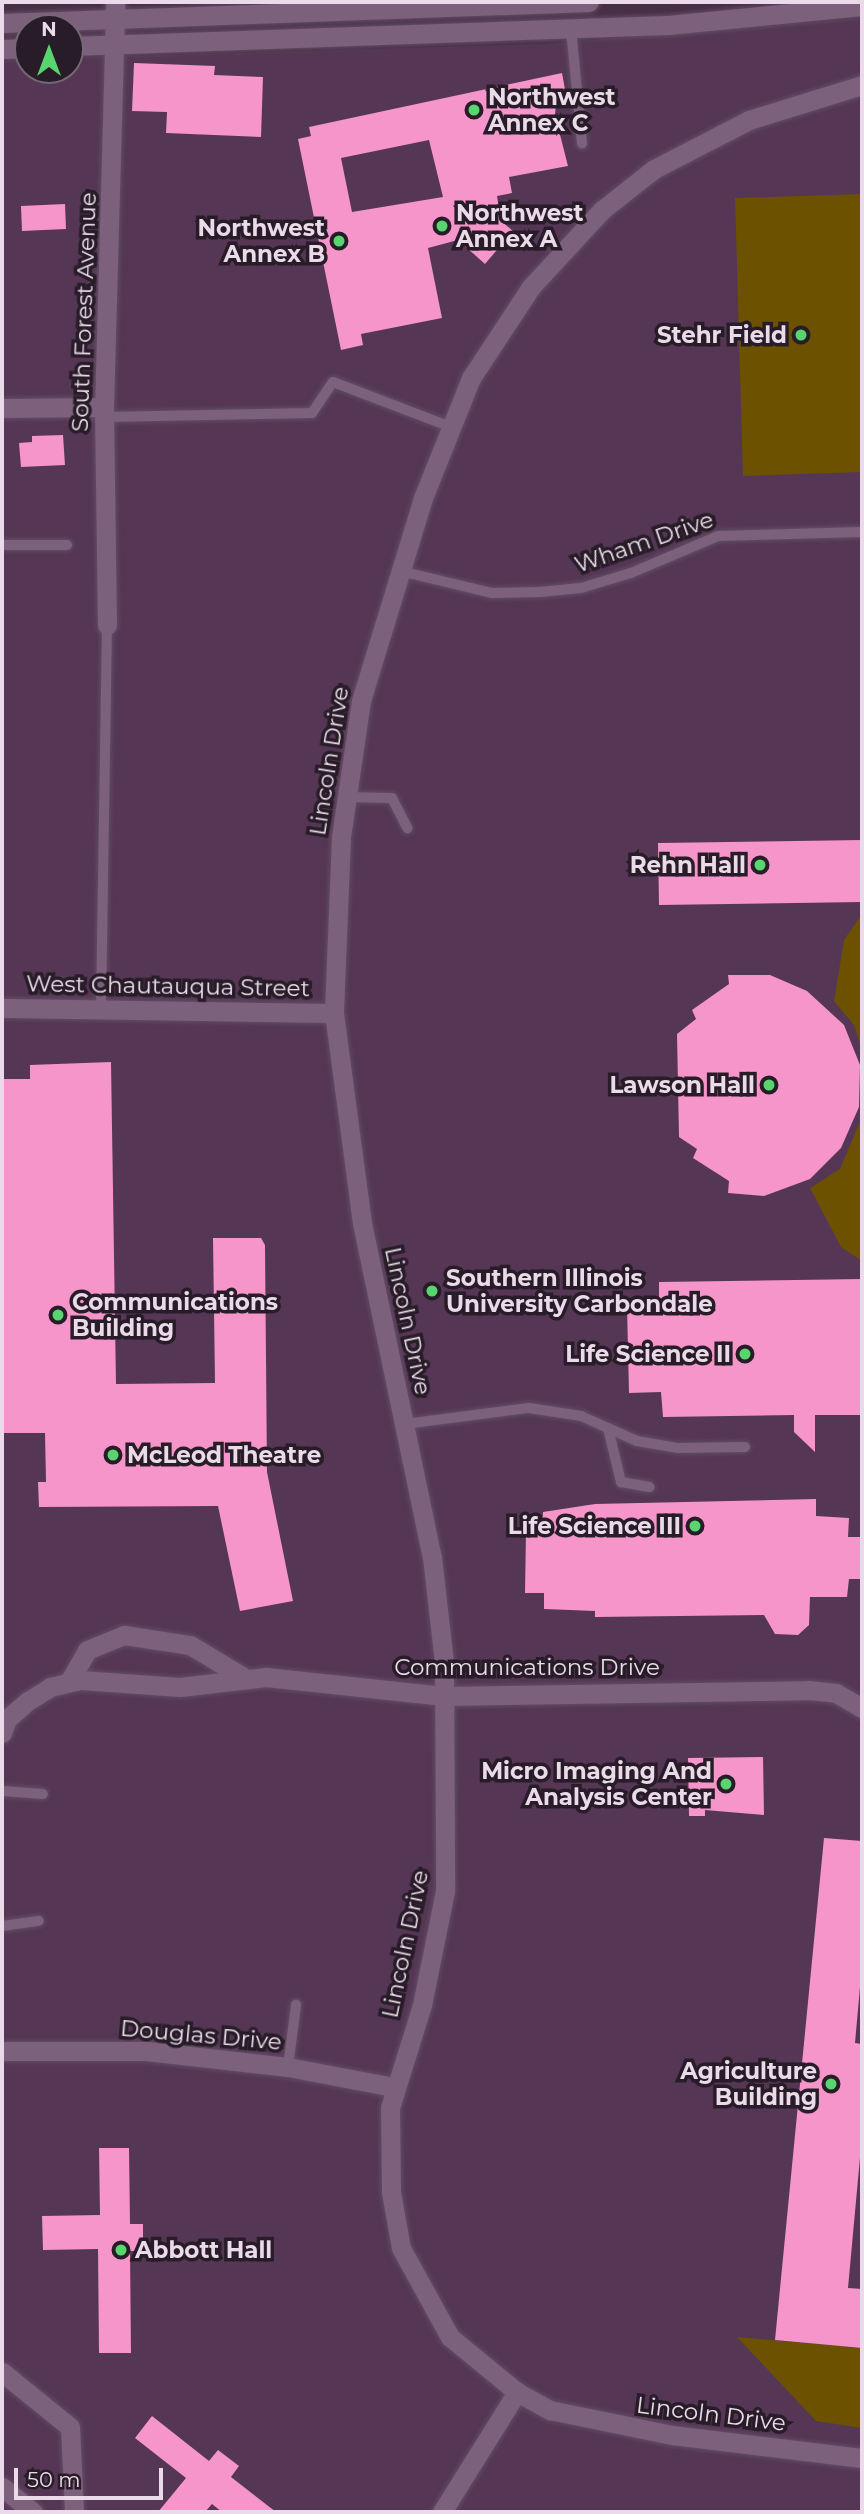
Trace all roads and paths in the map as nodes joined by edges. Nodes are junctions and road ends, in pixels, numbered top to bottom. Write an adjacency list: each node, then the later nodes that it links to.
1 (589, 2): 4 (street)
2 (862, 6): 3 (street)
3 (788, 9): 6 (street)
4 (115, 11): 5 (street); 7 (street, South Forest Avenue)
5 (2, 23)
6 (571, 29): 7 (street); 10 (lane)
7 (111, 45): 8 (street); 12 (street, South Forest Avenue)
8 (84, 46)
9 (862, 85): 13 (street, Lincoln Drive)
10 (582, 143)
11 (2, 408): 12 (street)
12 (104, 412): 13 (lane); 18 (street, South Forest Avenue)
13 (448, 426): 17 (street, Lincoln Drive)
14 (862, 532): 17 (lane, Wham Drive)
15 (2, 545): 16 (lane)
16 (67, 545)
17 (400, 571): 19 (street, Lincoln Drive)
18 (107, 625): 21 (lane)
19 (344, 797): 20 (lane); 23 (street, Lincoln Drive)
20 (407, 828)
21 (101, 1007): 22 (street, West Chautauqua Street); 23 (street, West Chautauqua Street)
22 (2, 1008)
23 (334, 1013): 24 (street, Lincoln Drive)
24 (405, 1424): 25 (lane); 30 (street, Lincoln Drive)
25 (608, 1428): 26 (lane); 27 (lane)
26 (745, 1447)
27 (650, 1487)
28 (245, 1678): 29 (street, Communications Drive); 29 (street); 30 (street, Communications Drive)
29 (70, 1680): 32 (street, Communications Drive)
30 (444, 1696): 31 (street, Communications Drive); 40 (street, Lincoln Drive)
31 (862, 1708)
32 (2, 1732)
33 (2, 1791): 34 (lane)
34 (43, 1794)
35 (39, 1921): 36 (lane)
36 (2, 1926)
37 (296, 2005): 39 (lane)
38 (2, 2051): 39 (street, Douglas Drive)
39 (288, 2067): 40 (street, Douglas Drive)
40 (394, 2087): 42 (street, Lincoln Drive)
41 (2, 2372): 46 (street)
42 (517, 2392): 43 (street, Lincoln Drive); 47 (street)
43 (862, 2458)
44 (2, 2487): 45 (street)
45 (33, 2512)
46 (74, 2512)
47 (442, 2512)

